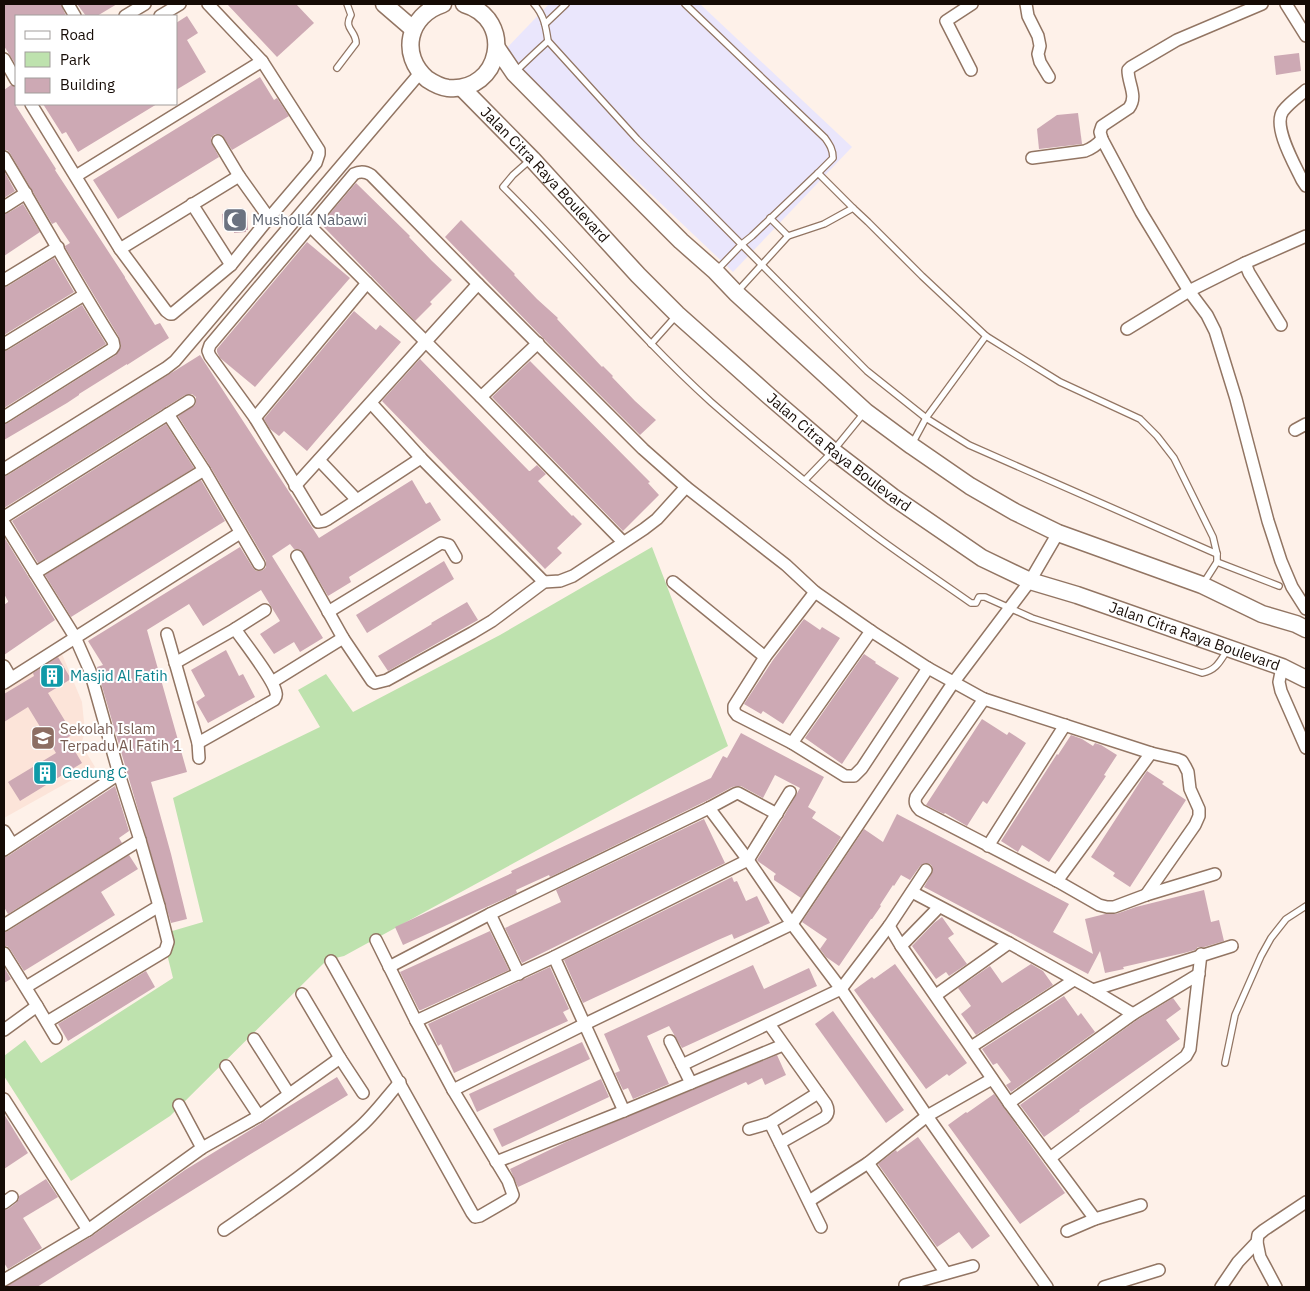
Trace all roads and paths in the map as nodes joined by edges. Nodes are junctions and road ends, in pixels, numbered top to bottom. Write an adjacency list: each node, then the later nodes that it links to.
1 (68, 4): 16 (street)
2 (144, 4): 17 (street)
3 (180, 4): 18 (street)
4 (208, 4): 25 (street)
5 (348, 4): 26 (lane)
6 (384, 4): 20 (main road)
7 (443, 4): 20 (main road)
8 (464, 4): 23 (main road)
9 (534, 4): 19 (lane)
10 (566, 4): 19 (lane)
11 (686, 4): 40 (lane)
12 (972, 4): 27 (street)
13 (1026, 4): 31 (street)
14 (1262, 4): 35 (street)
15 (1286, 4): 21 (street)
16 (75, 15)
17 (127, 15)
18 (162, 15)
19 (545, 24): 22 (lane)
20 (414, 29): 28 (main road)
21 (1306, 36)
22 (548, 41): 29 (lane); 53 (lane)
23 (497, 48): 29 (main road); 32 (main road)
24 (4, 59): 30 (street)
25 (262, 61): 41 (street); 48 (street)
26 (337, 68)
27 (971, 70)
28 (420, 73): 32 (main road); 88 (street)
29 (514, 73): 59 (main road)
30 (15, 78)
31 (1049, 78)
32 (462, 88): 39 (main road, Jalan Citra Raya Boulevard)
33 (1306, 90): 43 (street)
34 (32, 105): 41 (street)
35 (1102, 139): 38 (street); 63 (street)
36 (218, 142): 42 (street)
37 (4, 157): 44 (street)
38 (1032, 158)
39 (532, 159): 66 (main road, Jalan Citra Raya Boulevard); 73 (lane)
40 (818, 173): 47 (lane); 49 (lane)
41 (76, 176): 55 (street)
42 (239, 176): 45 (street); 48 (street)
43 (1306, 186)
44 (26, 193): 46 (street); 54 (street)
45 (192, 204): 55 (street); 58 (street)
46 (4, 207)
47 (852, 208): 51 (lane); 69 (lane)
48 (269, 218): 58 (street)
49 (770, 218): 51 (lane); 53 (lane)
50 (310, 226): 61 (street); 62 (street); 80 (street)
51 (788, 236): 57 (lane)
52 (1306, 236): 56 (street)
53 (742, 244): 57 (lane); 59 (lane)
54 (58, 247): 60 (street); 65 (street)
55 (120, 249): 58 (street)
56 (1245, 263): 63 (street); 67 (street)
57 (762, 264): 64 (lane); 81 (lane)
58 (231, 265)
59 (715, 271): 64 (main road)
60 (4, 280)
61 (367, 283): 70 (street); 80 (street)
62 (478, 284): 70 (street); 71 (street)
63 (1189, 291): 68 (street); 112 (street)
64 (736, 293): 77 (main road)
65 (84, 295): 72 (street); 79 (street)
66 (677, 314): 73 (lane); 85 (main road, Jalan Citra Raya Boulevard)
67 (1281, 324)
68 (1127, 329)
69 (986, 336): 81 (lane); 99 (lane)
70 (425, 342): 74 (street); 76 (street)
71 (538, 343): 74 (street); 92 (street)
72 (4, 344)
73 (650, 344): 90 (lane)
74 (481, 397): 98 (street)
75 (188, 401): 78 (street)
76 (371, 403): 86 (street); 87 (street)
77 (866, 412): 84 (main road); 85 (lane)
78 (168, 414): 89 (street); 94 (street)
79 (4, 417)
80 (255, 418): 91 (street)
81 (926, 418): 84 (lane); 99 (lane)
82 (1306, 424): 83 (street)
83 (1295, 430)
84 (912, 446): 96 (main road)
85 (833, 451): 90 (lane); 105 (main road, Jalan Citra Raya Boulevard)
86 (421, 458): 93 (street); 106 (street)
87 (319, 460): 91 (street); 93 (street)
88 (4, 468)
89 (204, 470): 97 (street); 104 (street)
90 (804, 480): 111 (lane)
91 (295, 486): 93 (street)
92 (686, 487): 98 (street); 110 (street)
93 (357, 500)
94 (4, 517)
95 (4, 523): 104 (street)
96 (1058, 532): 105 (street); 108 (main road)
97 (240, 533): 103 (street); 119 (street)
98 (623, 542): 106 (street)
99 (1217, 554): 102 (lane)
100 (297, 556): 114 (street)
101 (456, 556): 114 (street)
102 (1217, 562): 108 (lane); 109 (lane)
103 (259, 564)
104 (35, 573): 119 (street)
105 (1030, 581): 111 (street); 121 (main road, Jalan Citra Raya Boulevard)
106 (544, 582): 120 (street)
107 (673, 582): 122 (street)
108 (1202, 585): 115 (main road)
109 (1279, 586)
110 (815, 592): 117 (street); 122 (street)
111 (1010, 608): 121 (lane); 130 (street)
112 (1306, 609)
113 (265, 610): 116 (street)
114 (328, 612): 120 (street)
115 (1303, 622)
116 (235, 629): 123 (street); 129 (street)
117 (871, 631): 126 (street); 134 (street)
118 (166, 634): 123 (street)
119 (74, 637): 128 (street); 138 (street)
120 (344, 638): 129 (street)
121 (1228, 649): 125 (main road, Jalan Citra Raya Boulevard)
122 (765, 657): 134 (street)
123 (175, 663): 133 (street)
124 (4, 666): 128 (street)
125 (1282, 666): 127 (main road, Jalan Citra Raya Boulevard); 135 (street)
126 (928, 668): 130 (street); 134 (street)
127 (1306, 679)
128 (8, 680)
129 (272, 682): 133 (street)
130 (954, 683): 131 (street); 156 (street)
131 (984, 699): 132 (street); 144 (street)
132 (1065, 725): 136 (street); 144 (street)
133 (198, 743): 137 (street)
134 (792, 743)
135 (1306, 748)
136 (1151, 753): 149 (street); 151 (street)
137 (199, 758)
138 (119, 774): 143 (street); 145 (street)
139 (790, 792): 141 (street)
140 (709, 808): 141 (street); 146 (street); 155 (street)
141 (777, 814): 146 (street)
142 (4, 831): 145 (street)
143 (140, 840): 152 (street); 157 (street)
144 (988, 846): 149 (street)
145 (8, 847)
146 (748, 860): 156 (street); 165 (street)
147 (926, 870): 150 (street)
148 (1215, 874): 151 (street)
149 (1058, 881): 151 (street)
150 (912, 892): 154 (street); 158 (street)
151 (1146, 895)
152 (159, 906): 171 (street); 179 (street)
153 (1306, 906): 189 (lane)
154 (939, 907): 160 (street); 161 (street)
155 (490, 914): 167 (street); 168 (street)
156 (792, 924): 172 (street); 180 (street)
157 (4, 925)
158 (889, 926): 161 (street); 172 (street)
159 (376, 940): 167 (street)
160 (1009, 943): 170 (street); 175 (street)
161 (901, 946): 175 (street)
162 (1232, 946): 164 (street)
163 (4, 953): 171 (street)
164 (1201, 954): 169 (street); 173 (street)
165 (554, 957): 168 (street); 180 (street)
166 (331, 961): 193 (street)
167 (389, 967): 178 (street)
168 (518, 974): 178 (street)
169 (1199, 974): 177 (street); 209 (street)
170 (1074, 980): 173 (street); 187 (street)
171 (26, 987): 176 (street)
172 (841, 989): 181 (street); 204 (street)
173 (1092, 990): 177 (street)
174 (302, 994): 188 (street)
175 (936, 995): 187 (street)
176 (37, 1006): 179 (street); 182 (street)
177 (1133, 1014): 200 (street)
178 (416, 1021): 195 (street)
179 (47, 1022): 183 (street)
180 (585, 1024): 195 (street); 202 (street)
181 (769, 1024): 186 (street); 190 (street)
182 (4, 1030)
183 (56, 1038)
184 (254, 1039): 198 (street)
185 (670, 1041): 190 (street)
186 (783, 1045): 194 (street); 197 (street)
187 (971, 1047): 192 (street)
188 (340, 1058): 196 (street); 198 (street)
189 (1225, 1063)
190 (682, 1065): 194 (street)
191 (226, 1066): 203 (street)
192 (992, 1079): 200 (street); 204 (street)
193 (400, 1082): 210 (street); 218 (street)
194 (691, 1083): 202 (street)
195 (454, 1090): 210 (street)
196 (362, 1093)
197 (818, 1093): 205 (street); 207 (street)
198 (289, 1094): 203 (street)
199 (4, 1099): 217 (street)
200 (1009, 1103): 209 (street)
201 (179, 1106): 208 (street)
202 (624, 1111): 210 (street)
203 (259, 1116): 208 (street)
204 (927, 1116): 211 (street); 226 (street)
205 (770, 1123): 206 (street); 207 (street)
206 (749, 1129)
207 (780, 1142): 212 (street)
208 (202, 1148): 217 (street)
209 (1050, 1158): 215 (street)
210 (496, 1162)
211 (868, 1163): 212 (street); 223 (street)
212 (809, 1201): 216 (street)
213 (1306, 1202): 220 (street)
214 (1141, 1205): 215 (street)
215 (1095, 1219): 219 (street)
216 (821, 1227)
217 (88, 1230): 224 (street)
218 (224, 1230)
219 (1066, 1231)
220 (1257, 1242): 228 (street); 229 (street)
221 (973, 1266): 223 (street)
222 (1159, 1270): 227 (street)
223 (946, 1273): 225 (street)
224 (4, 1280)
225 (905, 1285)
226 (1047, 1287)
227 (1104, 1287)
228 (1221, 1287)
229 (1276, 1287)

